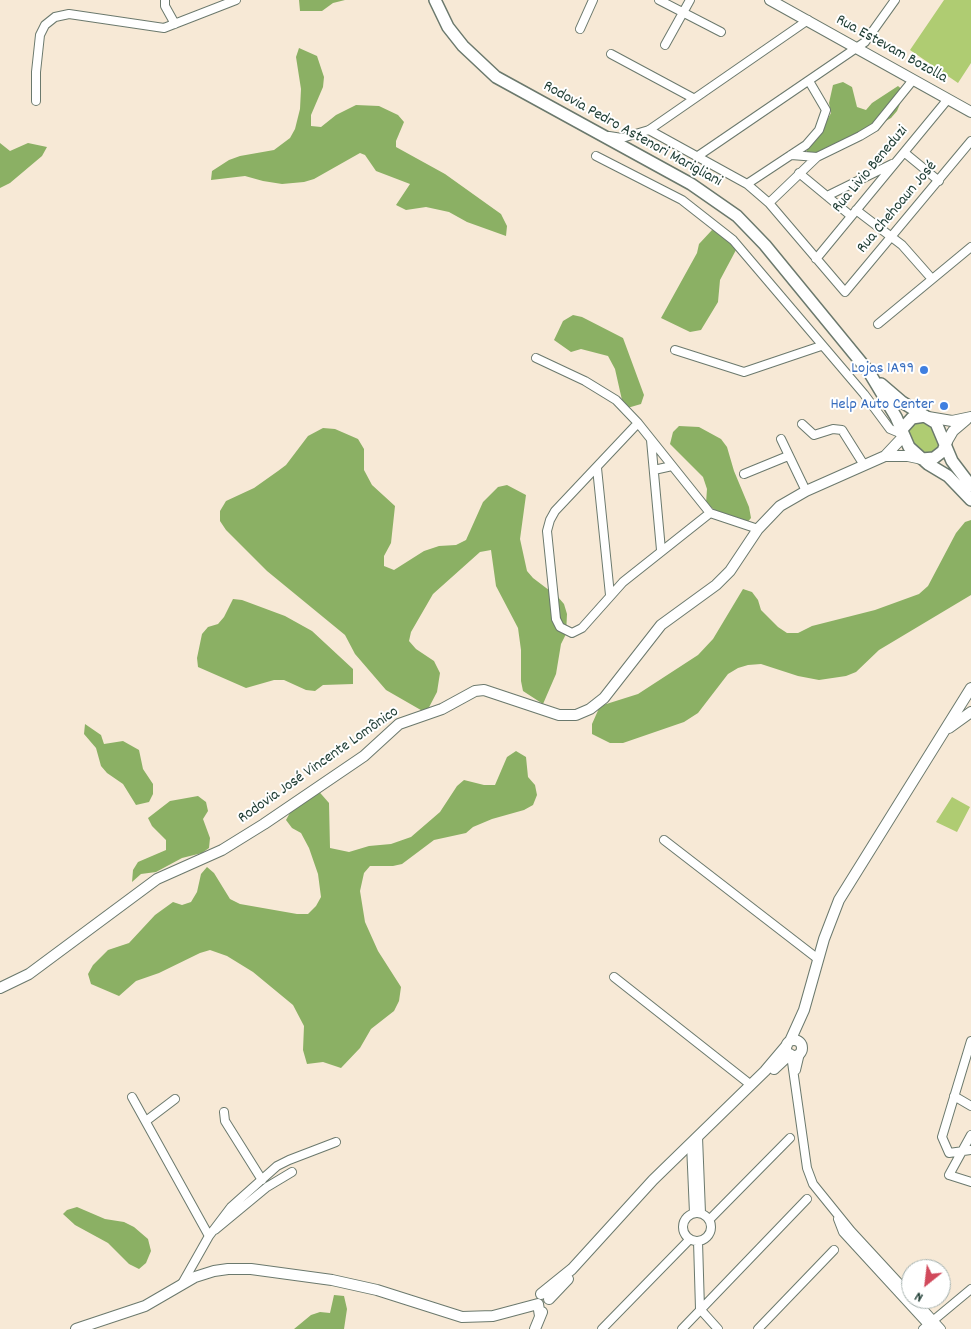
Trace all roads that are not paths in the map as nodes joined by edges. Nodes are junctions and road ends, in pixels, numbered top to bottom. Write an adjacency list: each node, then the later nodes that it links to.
1 (165, 0): 11 (street)
2 (236, 0): 11 (street)
3 (435, 0): 24 (main road, Rodovia Pedro Astenori Marigliani)
4 (593, 0): 12 (street)
5 (659, 0): 9 (street)
6 (690, 0): 9 (street)
7 (770, 0): 10 (street, Rua Estevam Bozolla)
8 (895, 0): 15 (street)
9 (683, 13): 13 (street); 14 (street)
10 (808, 20): 15 (street, Rua Estevam Bozolla); 19 (street)
11 (175, 24): 21 (street)
12 (580, 29)
13 (721, 32)
14 (665, 45)
15 (857, 48): 17 (street, Rua Estevam Bozolla); 18 (street)
16 (611, 54): 19 (street)
17 (913, 80): 20 (street, Rua Estevam Bozolla); 32 (street)
18 (809, 81): 29 (street); 31 (street)
19 (693, 98): 23 (street)
20 (948, 99): 22 (street, Rua Estevam Bozolla); 28 (street, Rua Livio Beneduzi)
21 (36, 101)
22 (971, 112)
23 (649, 130): 25 (street); 31 (street)
24 (602, 134): 25 (street); 27 (main road, Rodovia Pedro Astenori Marigliani)
25 (636, 134): 27 (street)
26 (971, 141): 35 (street, Rua Chehoaun José)
27 (629, 149): 48 (main road, Rodovia Pedro Astenori Marigliani)
28 (905, 153): 33 (street, Rua Livio Beneduzi); 35 (street)
29 (791, 155): 32 (street); 36 (street)
30 (596, 156): 45 (street)
31 (698, 156): 36 (street)
32 (817, 157): 34 (street)
33 (894, 164): 37 (street); 39 (street, Rua Livio Beneduzi)
34 (799, 173): 37 (street); 38 (street)
35 (939, 181): 40 (street, Rua Chehoaun José)
36 (747, 184): 38 (street)
37 (827, 196): 39 (street)
38 (769, 203): 42 (street)
39 (854, 213): 40 (street); 42 (street, Rua Livio Beneduzi)
40 (892, 237): 42 (street, Rua Chehoaun José); 43 (street)
41 (971, 247): 43 (street)
42 (816, 259)
43 (932, 279): 44 (street)
44 (878, 324)
45 (821, 346): 46 (street); 53 (street)
46 (676, 350)
47 (536, 358): 51 (street)
48 (869, 372): 49 (main road, Rodovia Pedro Astenori Marigliani); 53 (main road, Rodovia Pedro Astenori Marigliani)
49 (925, 416): 50 (street); 53 (main road); 56 (main road, Rodovia Pedro Astenori Marigliani)
50 (970, 417): 56 (street)
51 (638, 424): 55 (street); 62 (street)
52 (802, 424): 60 (street)
53 (902, 434): 58 (street, Rodovia José Vincente Lomônico); 59 (main road, Rodovia Pedro Astenori Marigliani)
54 (781, 439): 57 (street)
55 (651, 440): 61 (street); 63 (street)
56 (946, 443): 59 (main road); 65 (main road, Rodovia Pedro Astenori Marigliani)
57 (788, 456): 64 (street); 66 (street)
58 (885, 456): 59 (street, Rodovia José Vincente Lomônico); 60 (street, Rodovia José Vincente Lomônico)
59 (922, 459): 67 (main road, Rodovia Pedro Astenori Marigliani)
60 (864, 465): 66 (street, Rodovia José Vincente Lomônico)
61 (672, 466): 63 (street); 68 (street)
62 (597, 468): 71 (street); 71 (street)
63 (654, 470): 70 (street)
64 (744, 474)
65 (971, 486)
66 (806, 491): 69 (street, Rodovia José Vincente Lomônico)
67 (971, 500)
68 (710, 513): 69 (street); 70 (street)
69 (758, 529): 79 (street, Rodovia José Vincente Lomônico)
70 (661, 550): 71 (street)
71 (610, 595)
72 (969, 690): 73 (street); 75 (street)
73 (971, 707)
74 (971, 712): 75 (street)
75 (944, 732): 77 (street)
76 (664, 840): 77 (street)
77 (818, 959): 81 (street)
78 (614, 976): 82 (street)
79 (0, 988)
80 (971, 1041): 83 (street)
81 (793, 1049): 82 (street); 92 (street); 105 (street)
82 (752, 1085): 92 (street)
83 (954, 1096): 86 (street); 93 (street)
84 (132, 1097): 88 (street)
85 (176, 1099): 88 (street)
86 (971, 1106)
87 (224, 1112): 95 (street)
88 (146, 1121): 100 (street)
89 (971, 1135): 93 (street)
90 (790, 1138): 99 (street)
91 (336, 1142): 95 (street)
92 (695, 1144): 98 (street); 106 (street)
93 (967, 1150): 96 (street)
94 (292, 1172): 100 (street)
95 (262, 1180): 100 (street)
96 (971, 1182)
97 (807, 1199): 107 (street)
98 (697, 1213): 99 (street); 101 (street)
99 (710, 1219): 101 (street)
100 (210, 1234): 103 (street)
101 (694, 1240): 107 (street); 112 (street)
102 (834, 1250): 115 (street)
103 (183, 1282): 106 (street); 110 (street)
104 (971, 1289): 109 (street)
105 (901, 1290)
106 (542, 1300): 111 (street)
107 (700, 1309): 113 (street); 114 (street)
108 (918, 1309): 109 (street)
109 (929, 1326): 116 (street)
110 (76, 1329)
111 (535, 1329)
112 (602, 1329)
113 (682, 1329)
114 (718, 1329)
115 (758, 1329)
116 (941, 1329)

